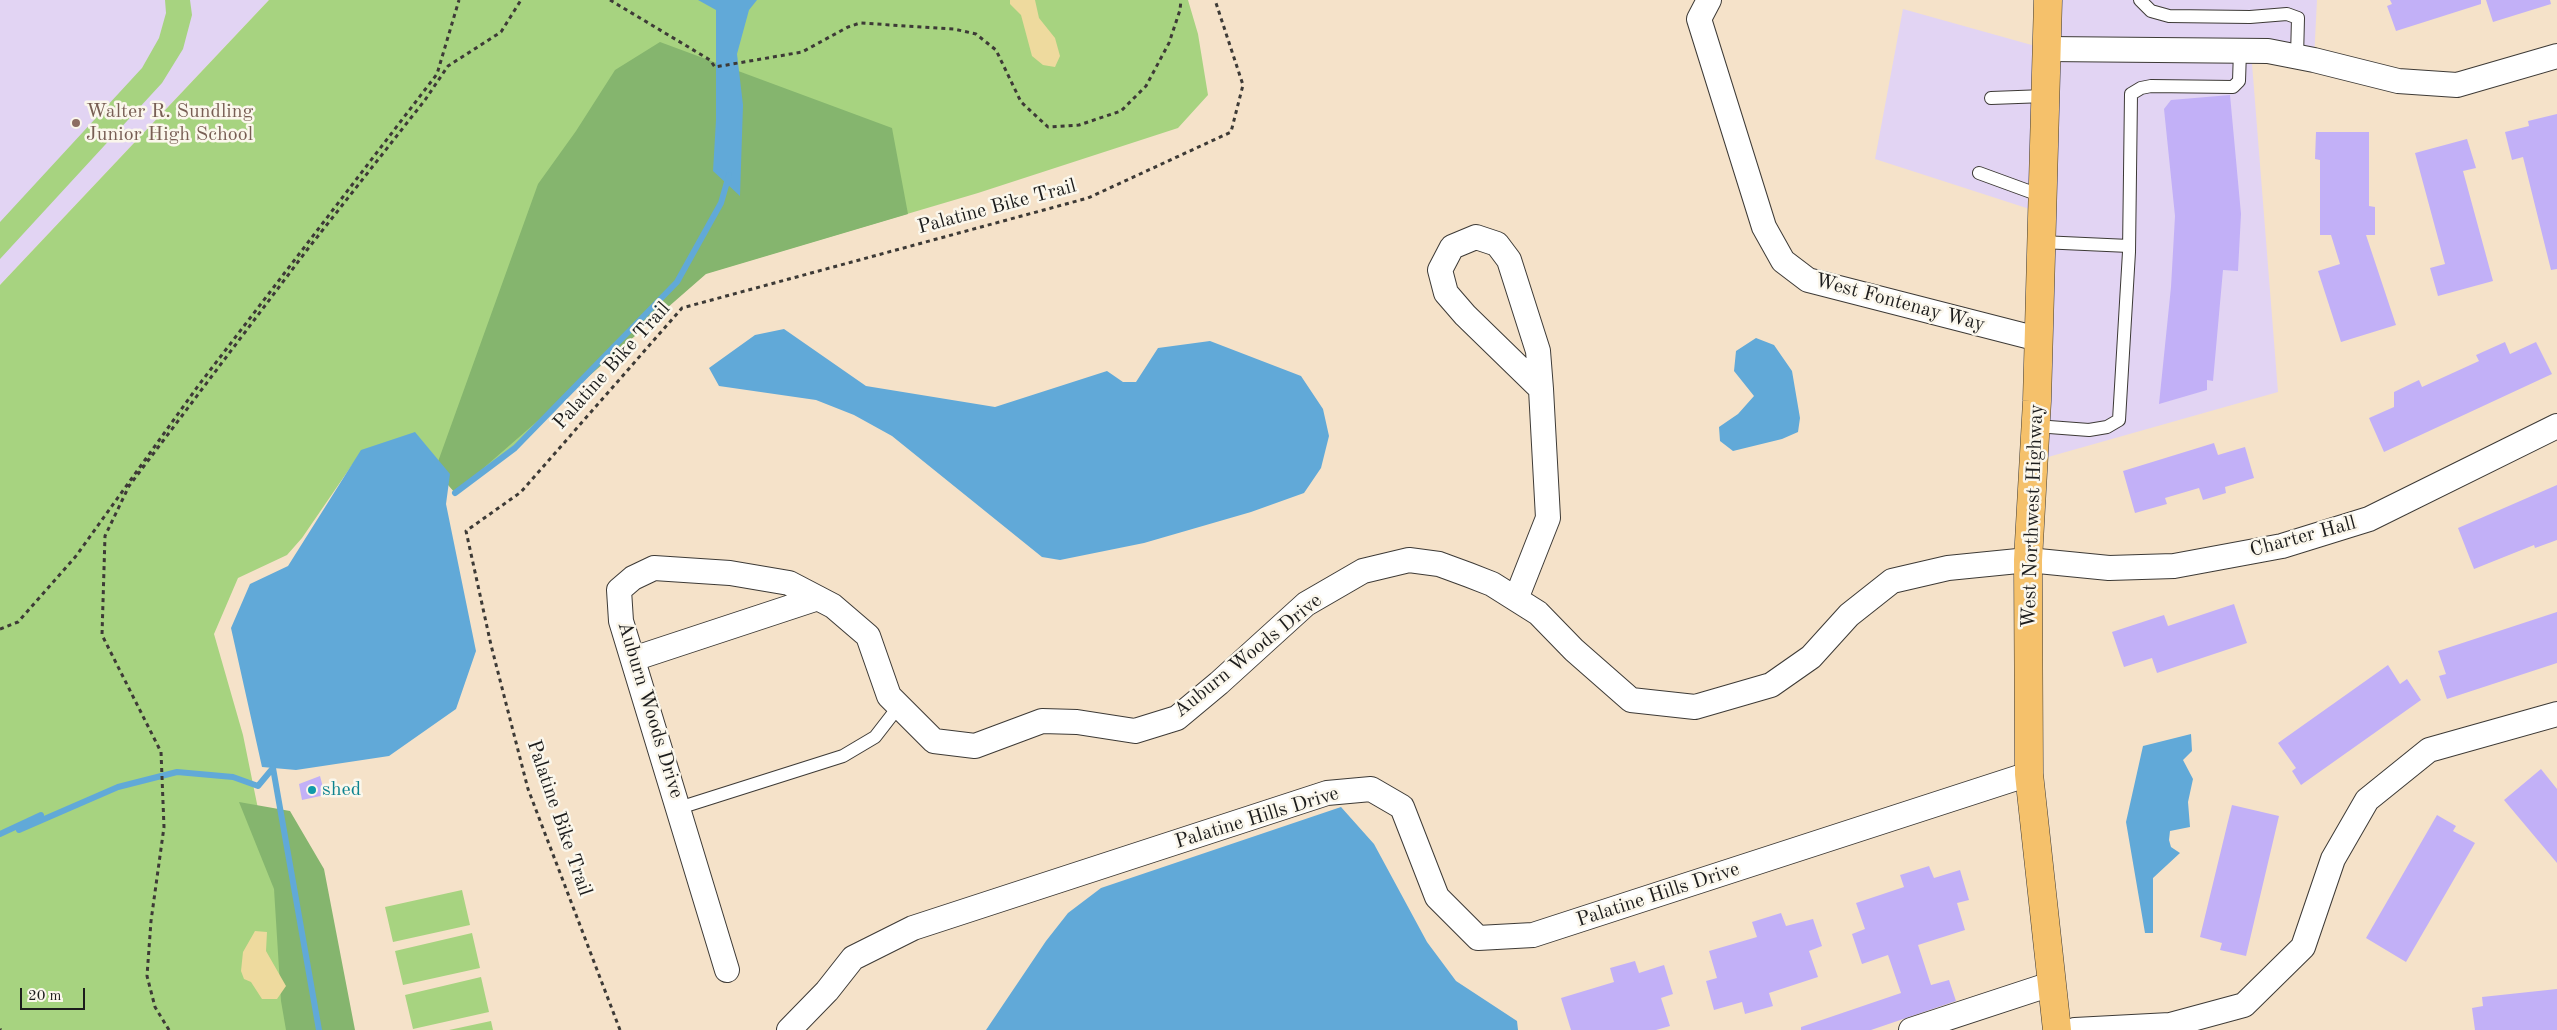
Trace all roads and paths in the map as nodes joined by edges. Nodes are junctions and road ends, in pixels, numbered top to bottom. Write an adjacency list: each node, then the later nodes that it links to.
1 (459, 0): 26 (path)
2 (521, 0): 34 (path)
3 (610, 0): 4 (path)
4 (1181, 0)
5 (1215, 0): 35 (path, Palatine Bike Trail)
6 (2048, 0): 9 (main road, West Northwest Highway)
7 (2140, 0): 12 (lane)
8 (1704, 10): 19 (street, West Fontenay Way)
9 (2047, 49): 10 (street); 13 (main road, West Northwest Highway)
10 (2240, 51): 12 (street); 18 (lane)
11 (2557, 56): 12 (street)
12 (2297, 57)
13 (2045, 96): 14 (lane); 16 (main road, West Northwest Highway)
14 (1991, 98)
15 (1979, 173): 16 (lane)
16 (2042, 196): 17 (main road, West Northwest Highway)
17 (2041, 242): 18 (lane); 19 (main road, West Northwest Highway)
18 (2129, 246): 21 (lane)
19 (2038, 339): 21 (main road, West Northwest Highway)
20 (1540, 389): 20 (street); 25 (street)
21 (2036, 426): 23 (main road, West Northwest Highway)
22 (2557, 426): 23 (street, Charter Hall)
23 (2028, 560): 25 (street, Auburn Woods Drive); 30 (main road, West Northwest Highway)
24 (818, 598): 27 (street); 27 (street, Auburn Woods Drive); 28 (street, Auburn Woods Drive)
25 (1516, 599): 28 (street, Auburn Woods Drive)
26 (0, 629)
27 (633, 659): 31 (street, Auburn Woods Drive)
28 (899, 706): 31 (lane)
29 (2557, 714): 39 (street)
30 (2028, 774): 33 (main road, West Northwest Highway); 36 (street, Palatine Hills Drive)
31 (679, 808): 32 (street, Auburn Woods Drive)
32 (727, 970)
33 (2051, 984): 37 (street); 38 (main road, West Northwest Highway)
34 (169, 1030)
35 (620, 1030)
36 (789, 1030)
37 (1911, 1030)
38 (2057, 1030)
39 (2075, 1030)

